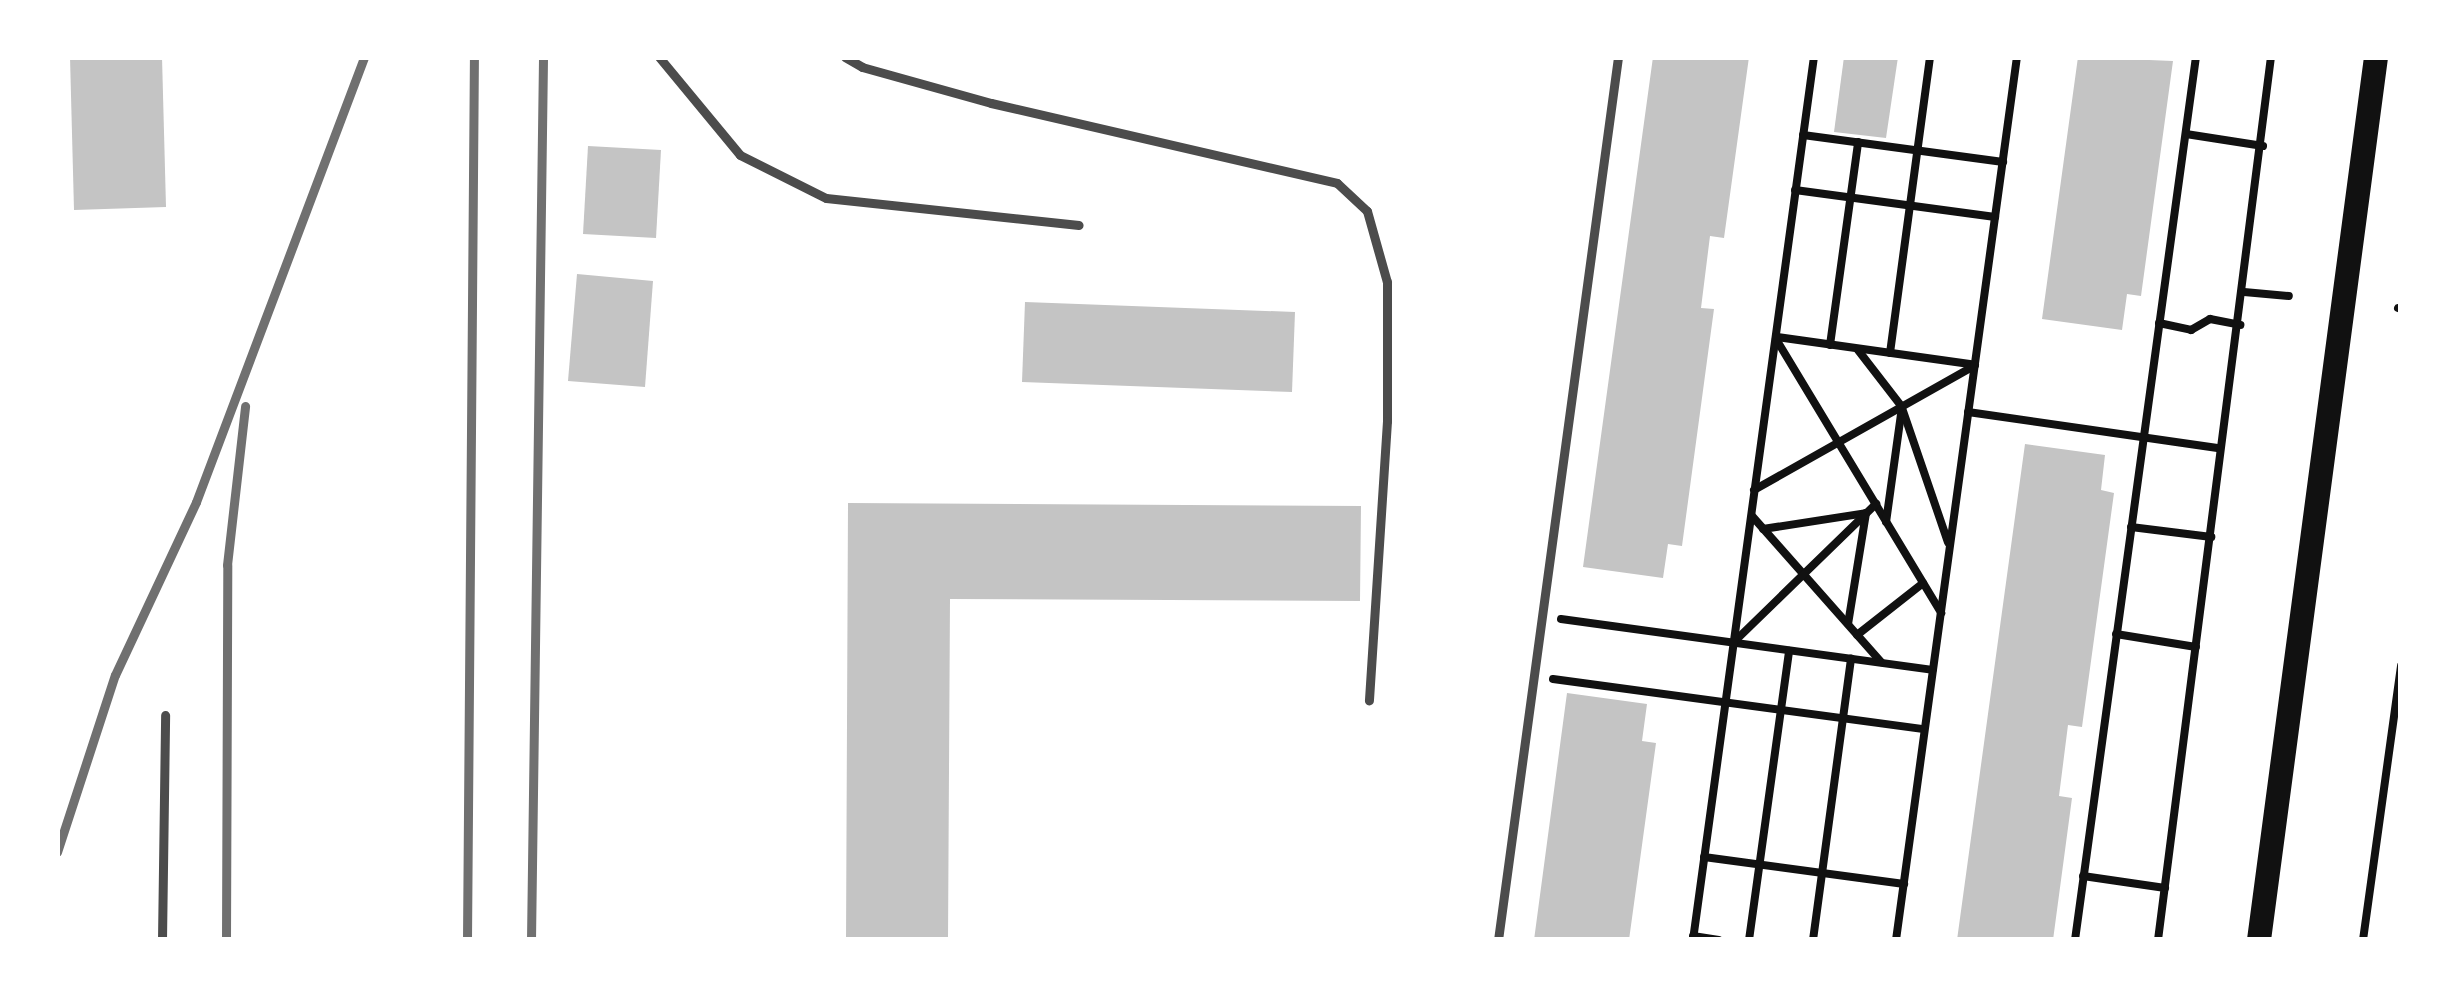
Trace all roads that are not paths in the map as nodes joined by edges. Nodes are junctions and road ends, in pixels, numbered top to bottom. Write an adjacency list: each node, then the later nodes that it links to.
1 (658, 57): 5 (lane)
2 (845, 57): 6 (lane)
3 (1618, 57): 9 (lane)
4 (2376, 57): 10 (main road)
5 (1079, 225)
6 (1369, 700)
7 (165, 715): 8 (lane)
8 (162, 940)
9 (1498, 940)
10 (2259, 940)

